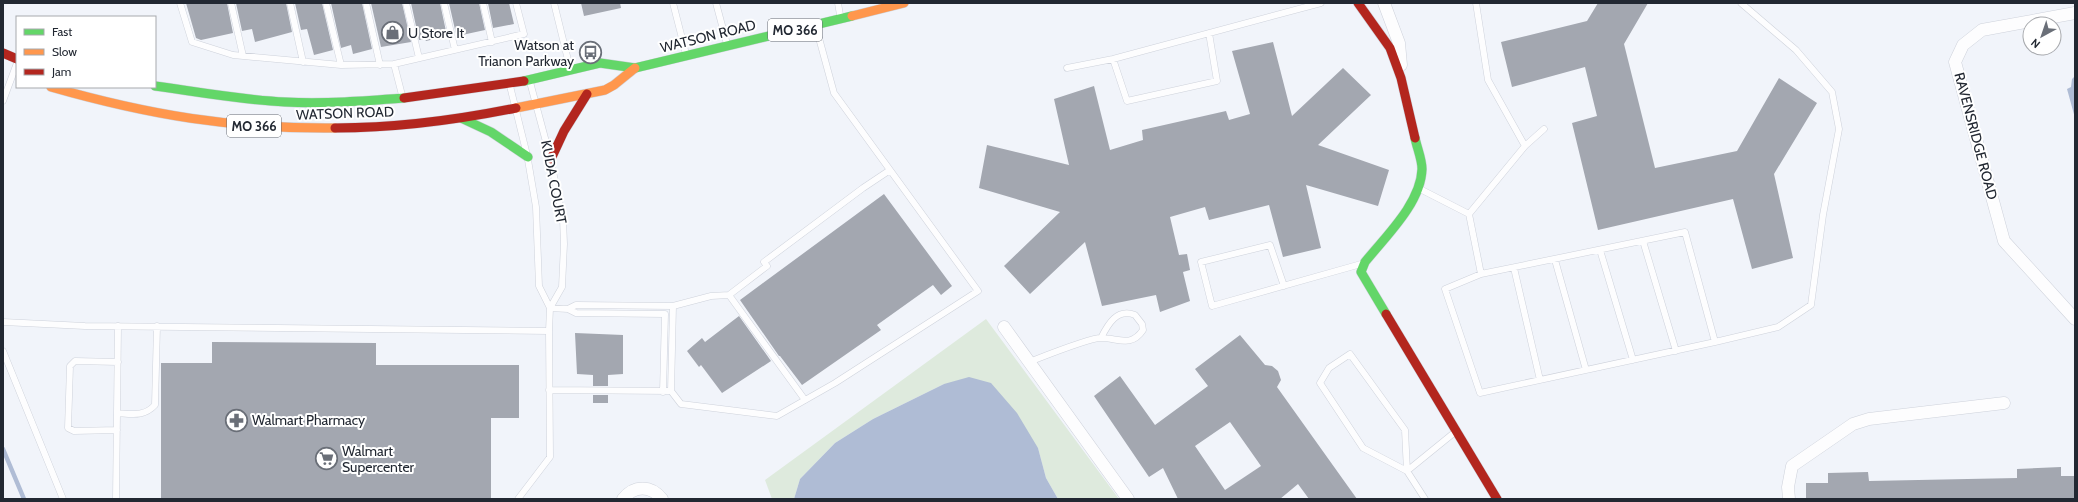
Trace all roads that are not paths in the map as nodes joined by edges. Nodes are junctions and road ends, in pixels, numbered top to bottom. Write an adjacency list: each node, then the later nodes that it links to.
1 (180, 3): 28 (lane)
2 (231, 3): 28 (lane)
3 (290, 3): 33 (lane)
4 (326, 3): 35 (lane)
5 (366, 3): 36 (lane)
6 (406, 3): 30 (lane)
7 (444, 3): 26 (lane)
8 (483, 3): 24 (lane)
9 (516, 3): 24 (lane)
10 (554, 3): 40 (lane)
11 (673, 3): 29 (lane)
12 (716, 3): 25 (lane)
13 (838, 3): 21 (lane)
14 (904, 3): 21 (main road, WATSON ROAD / MO 366)
15 (1320, 3): 23 (lane)
16 (1358, 3): 41 (main road)
17 (1384, 3): 41 (street)
18 (1476, 3): 53 (lane)
19 (1741, 3): 77 (lane)
20 (2075, 13): 70 (street, RAVENSRIDGE ROAD)
21 (841, 19): 22 (main road, WATSON ROAD / MO 366)
22 (816, 25): 25 (main road, WATSON ROAD / MO 366); 56 (lane)
23 (1209, 33): 32 (lane); 32 (lane)
24 (492, 42): 26 (lane)
25 (727, 46): 29 (main road, WATSON ROAD / MO 366)
26 (455, 50): 30 (lane)
27 (3, 53): 31 (main road)
28 (243, 56): 33 (lane)
29 (686, 56): 38 (main road, WATSON ROAD / MO 366)
30 (420, 58): 34 (lane)
31 (16, 59)
32 (1113, 59): 39 (lane)
33 (303, 62): 35 (lane)
34 (394, 64): 36 (lane); 47 (lane)
35 (341, 65): 36 (lane)
36 (380, 65)
37 (16, 66): 48 (lane)
38 (635, 68): 40 (main road, WATSON ROAD / MO 366); 46 (main road, WATSON ROAD / MO 366)
39 (1067, 68)
40 (571, 69): 42 (main road, WATSON ROAD / MO 366)
41 (1401, 78): 57 (main road)
42 (529, 79): 43 (main road, WATSON ROAD / MO 366); 49 (lane, KUDA COURT)
43 (510, 84): 47 (main road, WATSON ROAD / MO 366); 50 (lane, KUDA COURT)
44 (156, 86): 47 (main road, WATSON ROAD / MO 366)
45 (55, 88): 51 (main road, WATSON ROAD / MO 366)
46 (587, 94): 49 (main road, WATSON ROAD / MO 366); 55 (main road)
47 (402, 98)
48 (3, 101)
49 (536, 104): 50 (main road, WATSON ROAD / MO 366); 55 (lane, KUDA COURT)
50 (517, 109): 51 (main road, WATSON ROAD / MO 366); 54 (lane, KUDA COURT)
51 (461, 118): 54 (main road)
52 (1544, 129): 53 (lane)
53 (1525, 146): 58 (lane)
54 (528, 157): 68 (lane, KUDA COURT)
55 (551, 159): 68 (lane, KUDA COURT)
56 (890, 170): 66 (lane); 88 (lane)
57 (1418, 188): 58 (lane); 62 (main road)
58 (1469, 214): 64 (lane)
59 (1643, 241): 60 (lane); 77 (lane); 78 (lane)
60 (1600, 250): 61 (lane); 80 (lane)
61 (1555, 260): 63 (lane); 83 (lane)
62 (1364, 262): 65 (lane); 92 (main road)
63 (1514, 268): 64 (lane); 84 (lane)
64 (1481, 274): 84 (lane)
65 (1284, 286): 65 (lane)
66 (729, 296): 67 (lane); 88 (lane)
67 (673, 306): 69 (lane); 86 (lane)
68 (550, 308): 69 (lane); 75 (lane, KUDA COURT)
69 (568, 309): 87 (lane)
70 (2075, 319)
71 (3, 322): 72 (lane)
72 (118, 326): 73 (lane); 81 (lane)
73 (157, 326): 75 (lane); 90 (lane)
74 (1004, 327): 82 (street)
75 (549, 331): 85 (lane, KUDA COURT)
76 (1101, 338): 76 (lane); 82 (lane)
77 (1715, 342): 78 (lane)
78 (1676, 350): 80 (lane)
79 (3, 351): 94 (lane)
80 (1633, 360): 83 (lane)
81 (118, 362): 90 (lane); 91 (lane)
82 (1029, 362): 99 (street)
83 (1586, 370): 84 (lane)
84 (1540, 380)
85 (549, 390): 87 (lane); 96 (lane, KUDA COURT)
86 (671, 391): 87 (lane); 88 (lane)
87 (663, 392)
88 (805, 400)
89 (2004, 403): 102 (street)
90 (117, 413): 91 (lane)
91 (117, 430): 95 (lane)
92 (1455, 432): 93 (lane); 101 (main road)
93 (1407, 471): 93 (lane); 100 (lane)
94 (64, 499)
95 (116, 499)
96 (518, 499)
97 (623, 499): 98 (street)
98 (662, 499)
99 (1128, 499)
100 (1426, 499)
101 (1497, 499)
102 (1789, 499)

